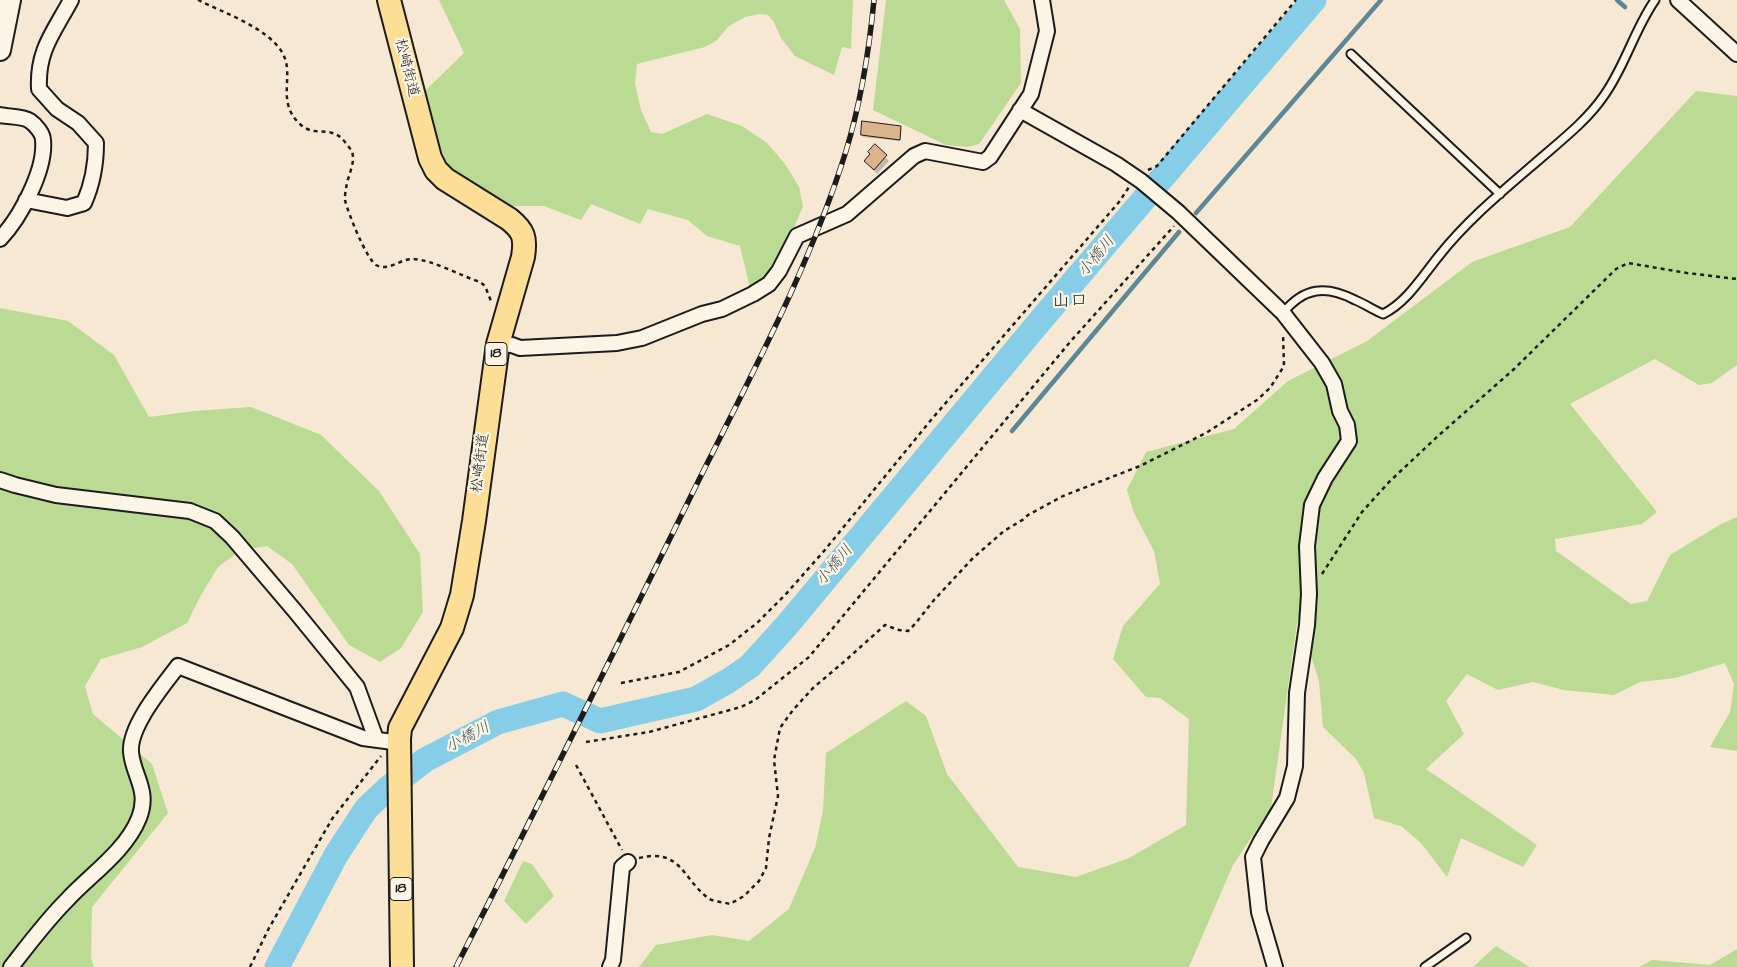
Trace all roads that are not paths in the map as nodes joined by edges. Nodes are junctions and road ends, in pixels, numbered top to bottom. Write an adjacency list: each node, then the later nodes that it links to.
1 (10, 0): 7 (street)
2 (71, 0): 13 (street)
3 (389, 0): 16 (main road, 松崎街道 / 18)
4 (1042, 0): 10 (street)
5 (1655, 0): 12 (lane)
6 (1678, 0): 9 (street)
7 (0, 50)
8 (1351, 54): 12 (lane)
9 (1737, 54)
10 (1020, 110): 15 (street); 16 (street)
11 (0, 115): 13 (street)
12 (1500, 194): 15 (lane)
13 (26, 200): 14 (street)
14 (0, 239)
15 (1282, 313): 24 (street)
16 (501, 334): 18 (main road, 松崎街道 / 18)
17 (0, 480): 18 (street)
18 (391, 742): 21 (street); 22 (main road, 松崎街道 / 18)
19 (628, 862): 23 (street)
20 (1466, 938): 25 (lane)
21 (11, 967)
22 (402, 967)
23 (610, 967)
24 (1275, 967)
25 (1425, 967)

